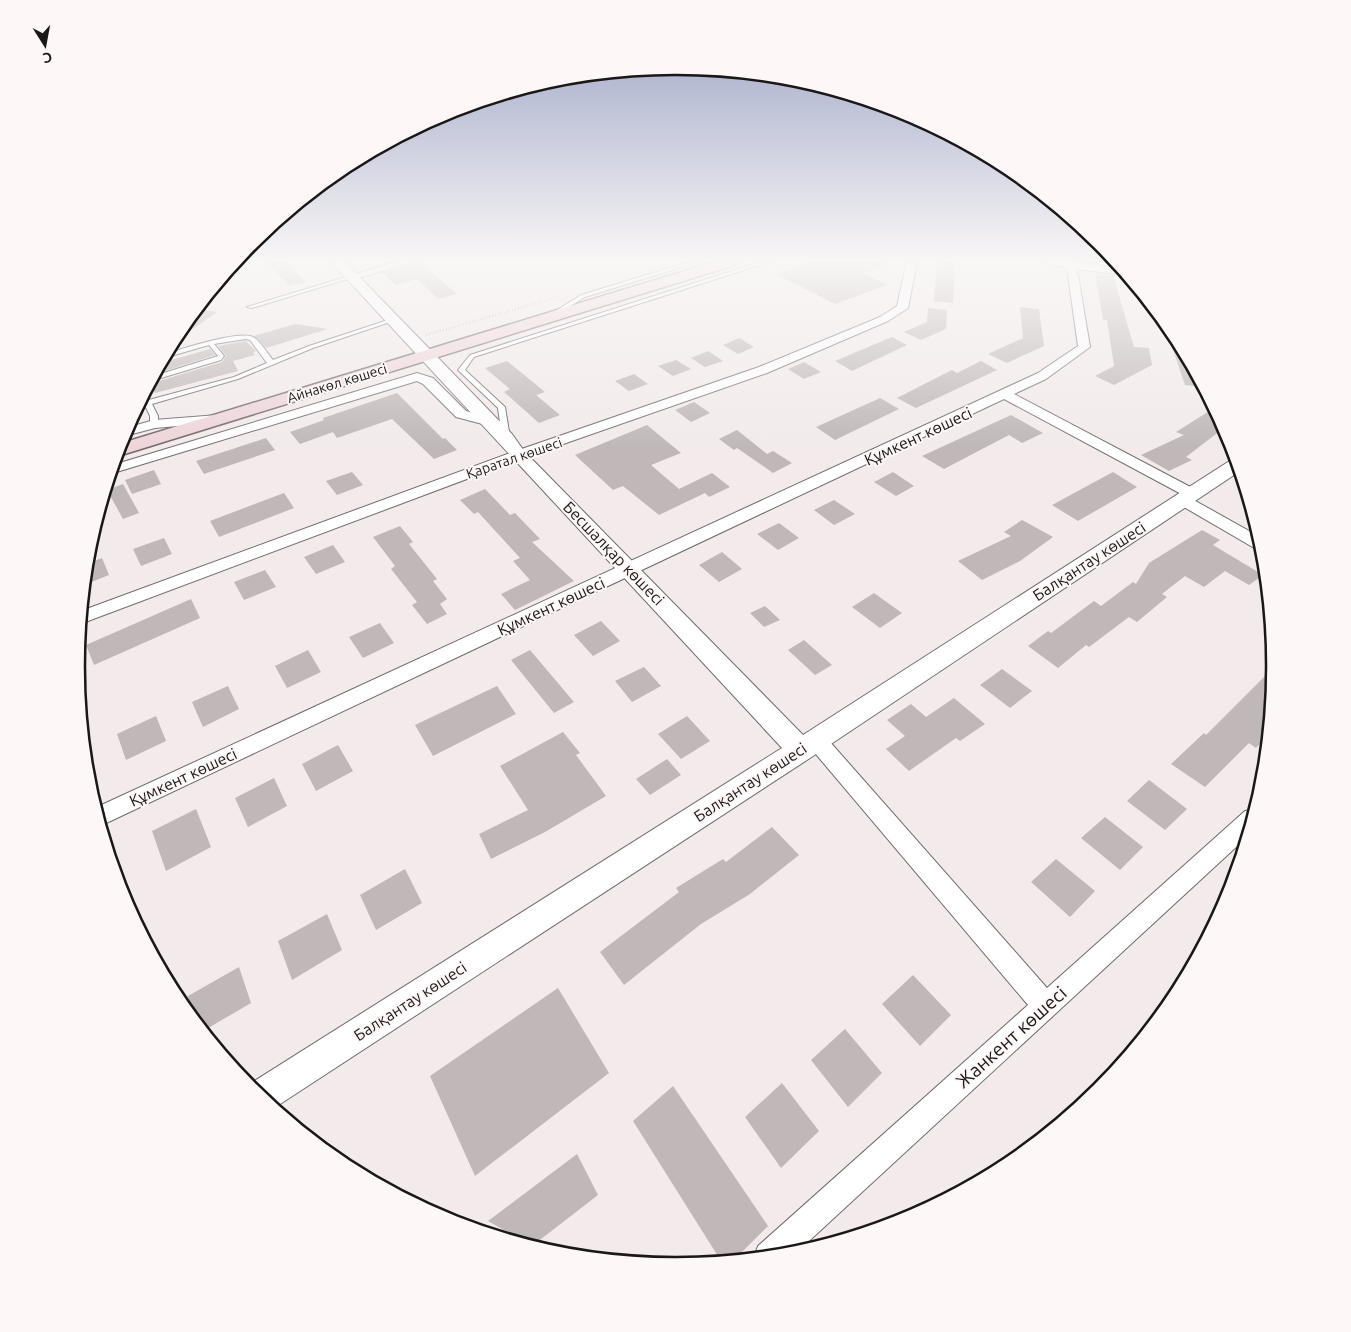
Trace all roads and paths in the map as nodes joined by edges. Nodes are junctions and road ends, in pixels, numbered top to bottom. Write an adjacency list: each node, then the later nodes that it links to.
1 (380, 324): 12 (lane)
2 (397, 324): 8 (street, Бесшалқар көшесі)
3 (463, 324): 8 (path)
4 (530, 324): 11 (main road, Айнакөл көшесі)
5 (571, 324): 22 (lane)
6 (872, 324): 24 (street, Қаратал көшесі)
7 (1080, 324): 14 (street, Құмкент көшесі)
8 (412, 339): 11 (street, Бесшалқар көшесі)
9 (210, 343): 10 (lane); 12 (lane); 13 (lane)
10 (175, 353)
11 (427, 356): 16 (main road, Айнакөл көшесі); 18 (street, Бесшалқар көшесі)
12 (272, 364): 15 (lane)
13 (160, 376)
14 (1006, 395): 27 (street); 29 (street, Құмкент көшесі)
15 (148, 403): 19 (lane)
16 (268, 405): 17 (main road, Айнакөл көшесі); 21 (main road)
17 (222, 419): 19 (street); 23 (main road, Айнакөл көшесі)
18 (490, 422): 21 (street); 22 (street, Бесшалқар көшесі)
19 (154, 424): 20 (street)
20 (134, 430)
21 (214, 438): 25 (street)
22 (506, 438): 24 (street, Бесшалқар көшесі)
23 (126, 448)
24 (518, 456): 29 (street, Бесшалқар көшесі); 30 (street, Қаратал көшесі)
25 (119, 467)
26 (1232, 468): 27 (street, Балқантау көшесі)
27 (1187, 497): 28 (street); 31 (street, Балқантау көшесі)
28 (1252, 539)
29 (630, 569): 31 (street, Бесшалқар көшесі); 32 (street, Құмкент көшесі)
30 (87, 615)
31 (809, 745): 34 (street); 35 (street, Балқантау көшесі)
32 (104, 814)
33 (1244, 826): 34 (street, Жанкент көшесі)
34 (1046, 1006): 36 (street, Жанкент көшесі)
35 (268, 1093)
36 (779, 1248)

